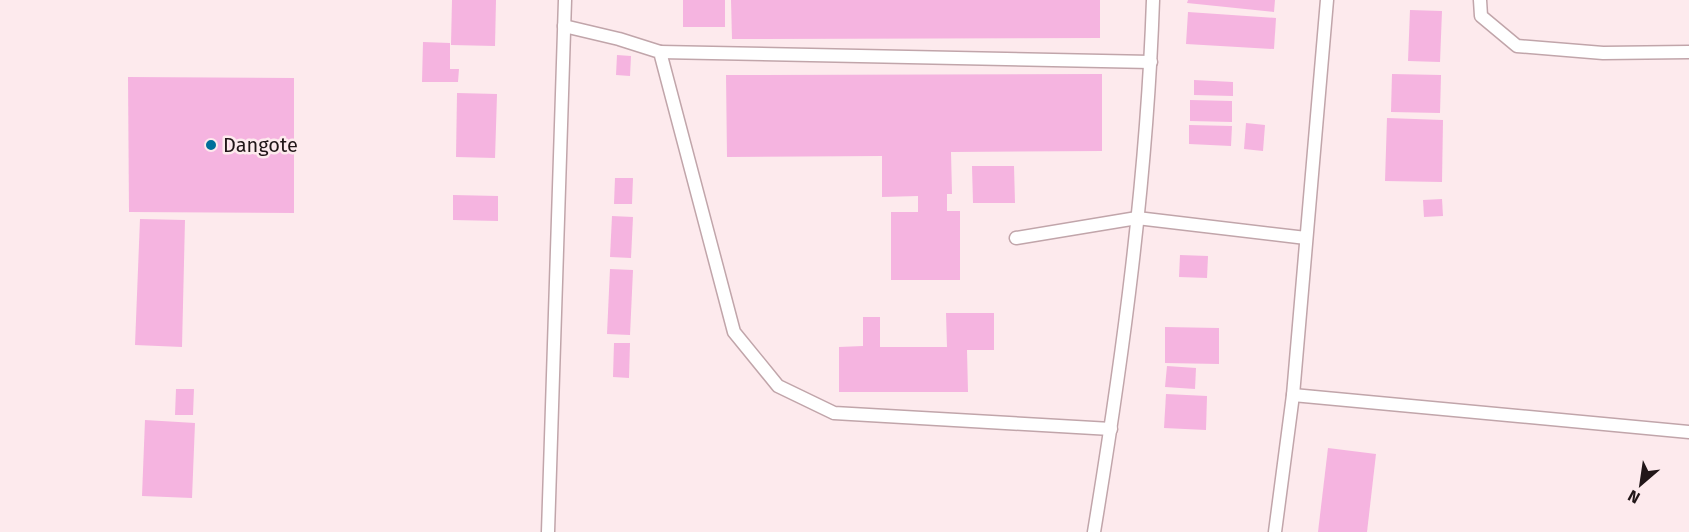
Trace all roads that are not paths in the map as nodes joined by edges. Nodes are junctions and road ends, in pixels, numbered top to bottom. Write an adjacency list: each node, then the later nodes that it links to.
1 (565, 0): 5 (lane)
2 (1153, 0): 8 (lane)
3 (1327, 0): 11 (lane)
4 (1480, 0): 7 (lane)
5 (564, 26): 6 (lane); 15 (lane)
6 (660, 52): 8 (lane); 13 (lane)
7 (1689, 52)
8 (1151, 62): 9 (lane)
9 (1137, 218): 10 (lane); 11 (lane); 13 (lane)
10 (1016, 238)
11 (1306, 238): 12 (lane)
12 (1293, 395): 14 (lane); 17 (lane)
13 (1111, 429): 16 (lane)
14 (1689, 432)
15 (548, 532)
16 (1094, 532)
17 (1275, 532)

